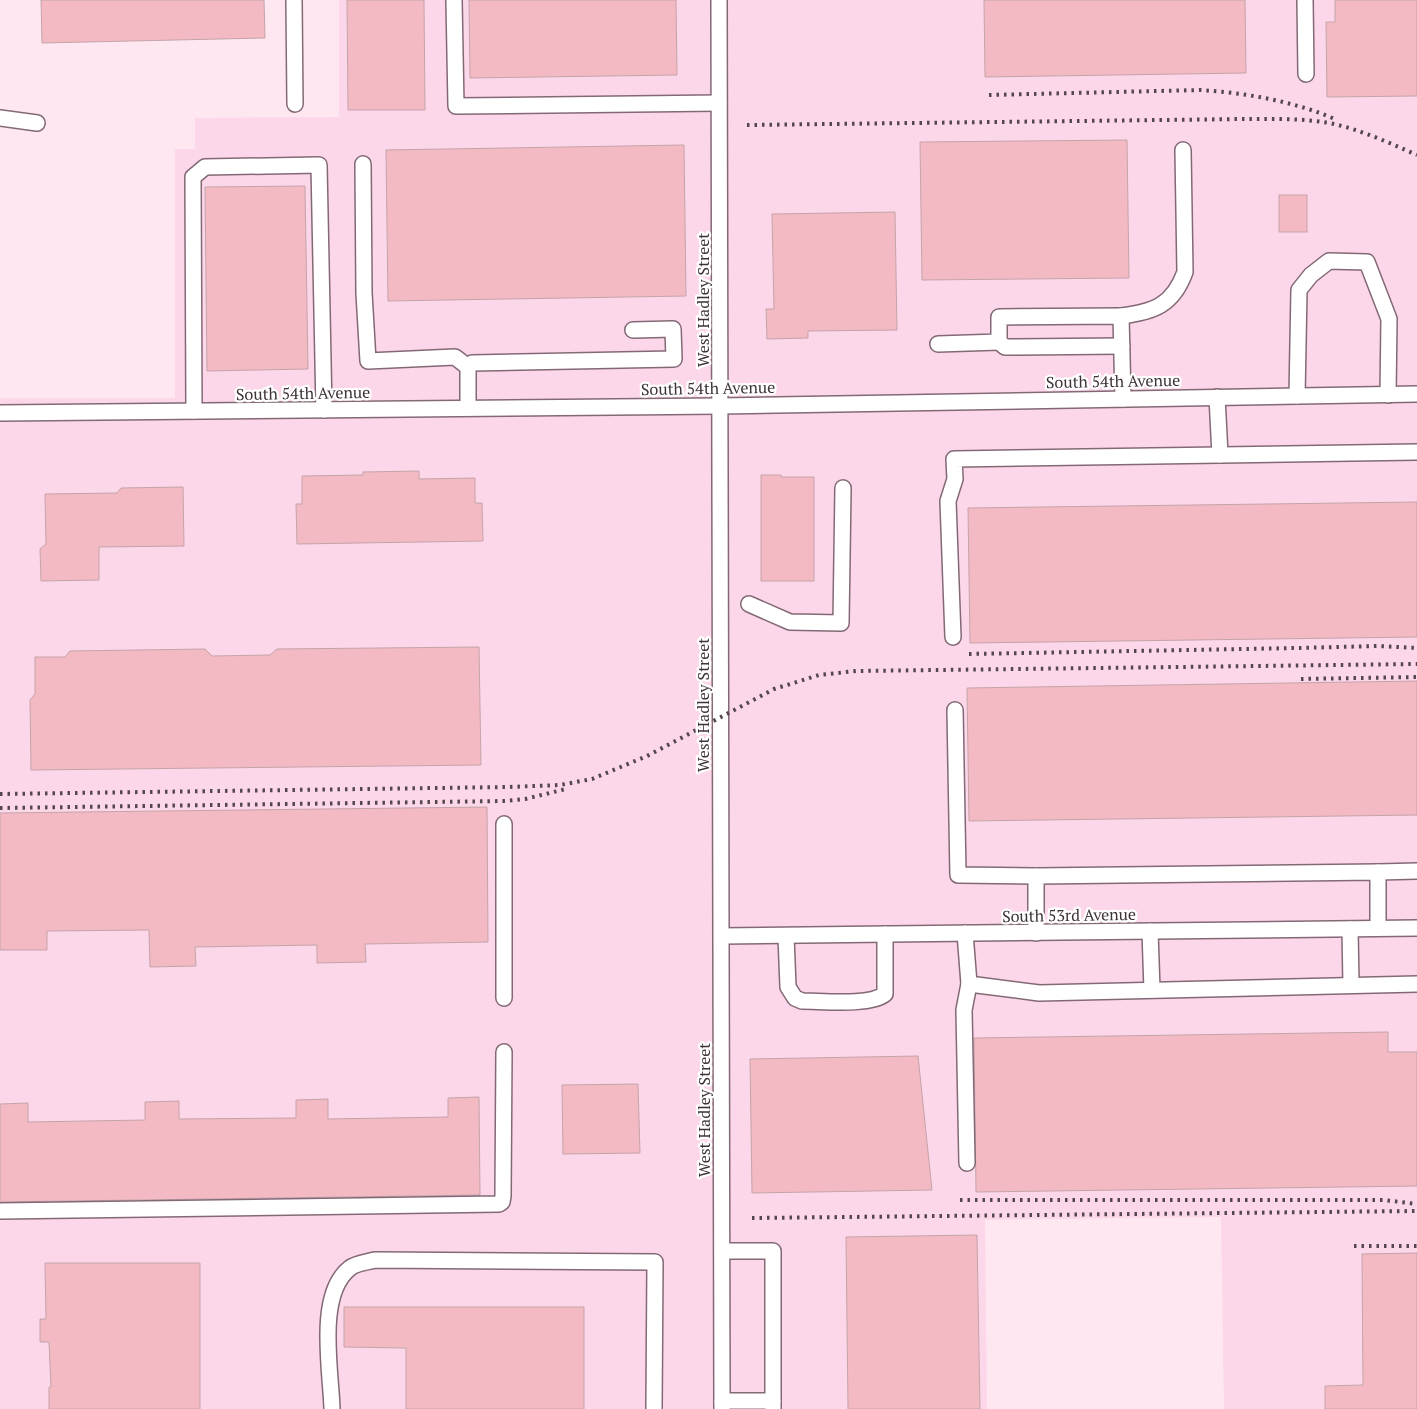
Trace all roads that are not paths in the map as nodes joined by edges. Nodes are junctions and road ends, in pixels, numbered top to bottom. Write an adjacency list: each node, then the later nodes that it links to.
1 (294, 0): 7 (street)
2 (454, 0): 6 (street)
3 (719, 0): 6 (street, West Hadley Street)
4 (1305, 0): 5 (street)
5 (1306, 74)
6 (719, 103): 23 (street, West Hadley Street)
7 (295, 104)
8 (0, 118): 9 (street)
9 (38, 123)
10 (1183, 150): 12 (street)
11 (363, 164): 17 (street)
12 (1121, 316): 14 (street); 16 (street)
13 (633, 330): 17 (street)
14 (999, 342): 15 (street); 16 (street)
15 (938, 344)
16 (1122, 346): 22 (street)
17 (468, 367): 24 (street)
18 (1417, 394): 19 (street, South 54th Avenue)
19 (1388, 395): 20 (street, South 54th Avenue); 20 (street)
20 (1297, 396): 21 (street, South 54th Avenue)
21 (1217, 397): 22 (street, South 54th Avenue); 29 (street)
22 (1123, 399): 23 (street, South 54th Avenue)
23 (721, 406): 24 (street, South 54th Avenue); 45 (street, West Hadley Street)
24 (468, 408): 25 (street, South 54th Avenue)
25 (324, 410): 26 (street, South 54th Avenue); 26 (street)
26 (194, 411): 27 (street, South 54th Avenue)
27 (0, 413)
28 (1417, 452): 29 (street)
29 (1220, 455): 32 (street)
30 (843, 488): 31 (street)
31 (749, 604)
32 (953, 637)
33 (955, 710): 37 (street)
34 (504, 824): 51 (street)
35 (1417, 871): 36 (street)
36 (1378, 872): 37 (street); 39 (street)
37 (1036, 876): 42 (street)
38 (1350, 928): 39 (street, South 53rd Avenue); 41 (street, South 53rd Avenue); 49 (street)
39 (1378, 928): 40 (street, South 53rd Avenue)
40 (1417, 928)
41 (1150, 931): 42 (street, South 53rd Avenue); 50 (street)
42 (1036, 932): 43 (street, South 53rd Avenue)
43 (965, 933): 44 (street, South 53rd Avenue); 47 (street)
44 (885, 934): 46 (street, South 53rd Avenue); 46 (street)
45 (722, 936): 46 (street, South 53rd Avenue); 55 (street, West Hadley Street)
46 (786, 936)
47 (969, 984): 50 (street); 53 (street)
48 (1417, 984): 49 (street)
49 (1351, 985): 50 (street)
50 (1152, 990)
51 (504, 998)
52 (504, 1052): 54 (street)
53 (967, 1163)
54 (0, 1211)
55 (722, 1251): 56 (street, West Hadley Street); 57 (street)
56 (722, 1405): 57 (street)
57 (774, 1405)
58 (332, 1409): 59 (street)
59 (654, 1409)

